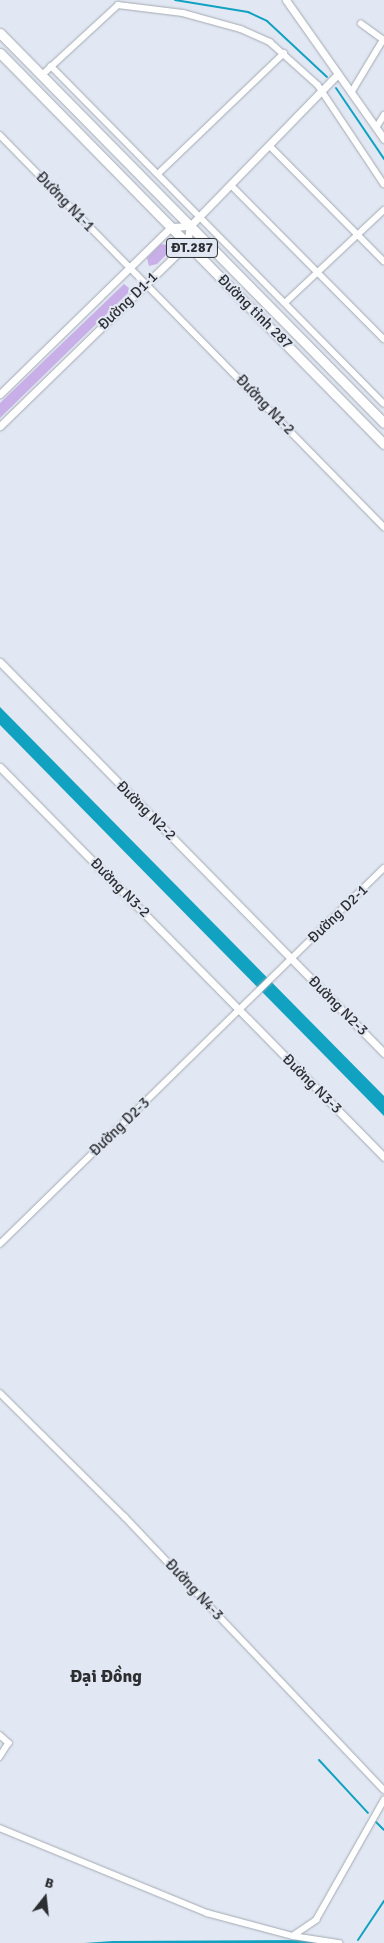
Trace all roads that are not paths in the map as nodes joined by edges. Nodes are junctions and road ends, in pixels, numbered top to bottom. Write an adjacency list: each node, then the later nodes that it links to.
1 (286, 0): 8 (street)
2 (361, 24): 4 (street)
3 (0, 33): 9 (main road, Đường tỉnh 287 / ĐT.287)
4 (384, 40): 11 (street)
5 (0, 53): 23 (main road, Đường tỉnh 287 / ĐT.287)
6 (284, 53): 7 (street); 10 (street); 17 (street)
7 (51, 66): 9 (street); 17 (street)
8 (338, 74): 10 (street); 11 (street)
9 (42, 75): 22 (main road, Đường tỉnh 287 / ĐT.287)
10 (322, 90): 16 (street); 18 (street)
11 (351, 93): 13 (street)
12 (384, 114): 13 (street)
13 (376, 128): 15 (street)
14 (0, 135): 27 (street, Đường N1-1)
15 (384, 139)
16 (270, 146): 19 (street); 24 (street)
17 (160, 174): 21 (street)
18 (384, 184)
19 (231, 185): 21 (street); 28 (street)
20 (384, 210): 24 (street)
21 (201, 215): 22 (street); 30 (street)
22 (190, 226): 23 (street); 25 (street); 34 (main road, Đường tỉnh 287 / ĐT.287)
23 (170, 227): 25 (main road, Đường tỉnh 287 / ĐT.287); 27 (street, Đường D1-1)
24 (358, 235): 26 (street); 28 (street)
25 (187, 244): 29 (street, Đường D1-1); 36 (main road, Đường tỉnh 287 / ĐT.287)
26 (384, 261)
27 (130, 268): 29 (street, Đường N1-1); 32 (street, Đường D1-1)
28 (318, 272): 30 (street); 31 (street)
29 (145, 284): 35 (street, Đường D1-1); 37 (street, Đường N1-2)
30 (286, 302): 33 (street)
31 (384, 339)
32 (0, 394)
33 (384, 404)
34 (384, 423)
35 (0, 426)
36 (384, 444)
37 (384, 527)
38 (0, 662): 41 (street, Đường N2-2)
39 (0, 767): 42 (street, Đường N3-2)
40 (384, 868): 41 (street, Đường D2-1)
41 (292, 959): 42 (street, Đường D2-1); 43 (street, Đường N2-3)
42 (239, 1010): 44 (street, Đường N3-3); 45 (street, Đường D2-3)
43 (384, 1053)
44 (384, 1157)
45 (0, 1244)
46 (0, 1393): 49 (street, Đường N4-3)
47 (0, 1735): 48 (street)
48 (0, 1757)
49 (384, 1790)
50 (384, 1800): 52 (street)
51 (0, 1828): 52 (street)
52 (294, 1936): 53 (street)
53 (339, 1943)

